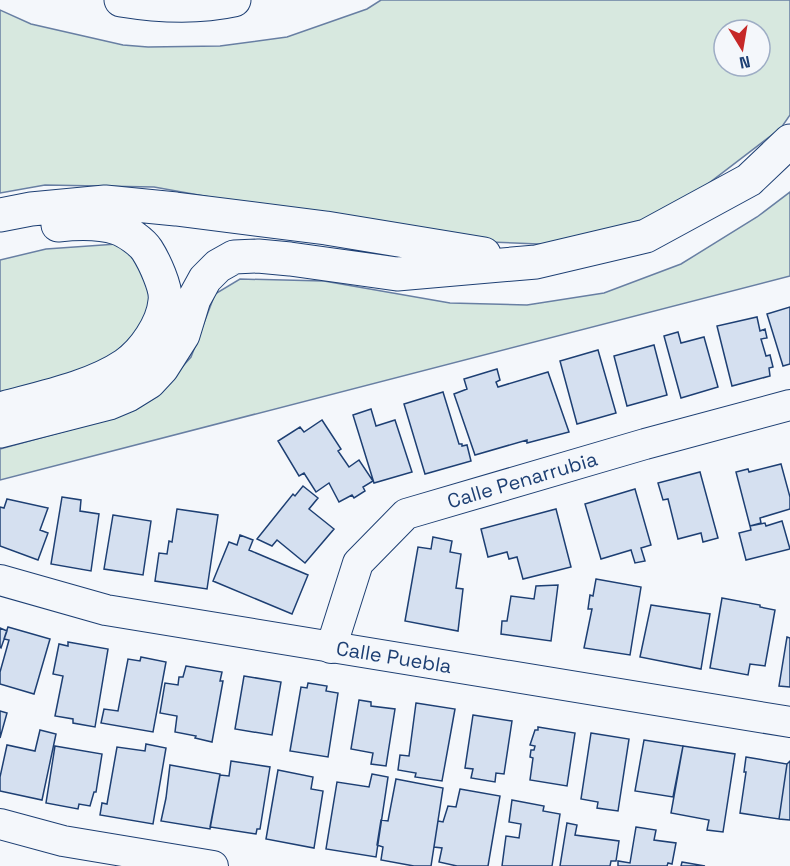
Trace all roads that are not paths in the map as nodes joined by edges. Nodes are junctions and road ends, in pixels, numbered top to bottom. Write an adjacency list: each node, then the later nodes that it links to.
1 (122, 0): 2 (highway)
2 (234, 0)
3 (790, 141): 6 (highway)
4 (0, 215): 6 (highway)
5 (0, 232): 8 (highway)
6 (536, 261): 9 (highway)
7 (790, 405): 11 (street, Calle Penarrubia)
8 (0, 410)
9 (0, 432)
10 (0, 580): 11 (street, Calle Puebla)
11 (331, 648): 12 (street, Calle Puebla)
12 (790, 722)
13 (0, 824): 14 (street)
14 (213, 866)

